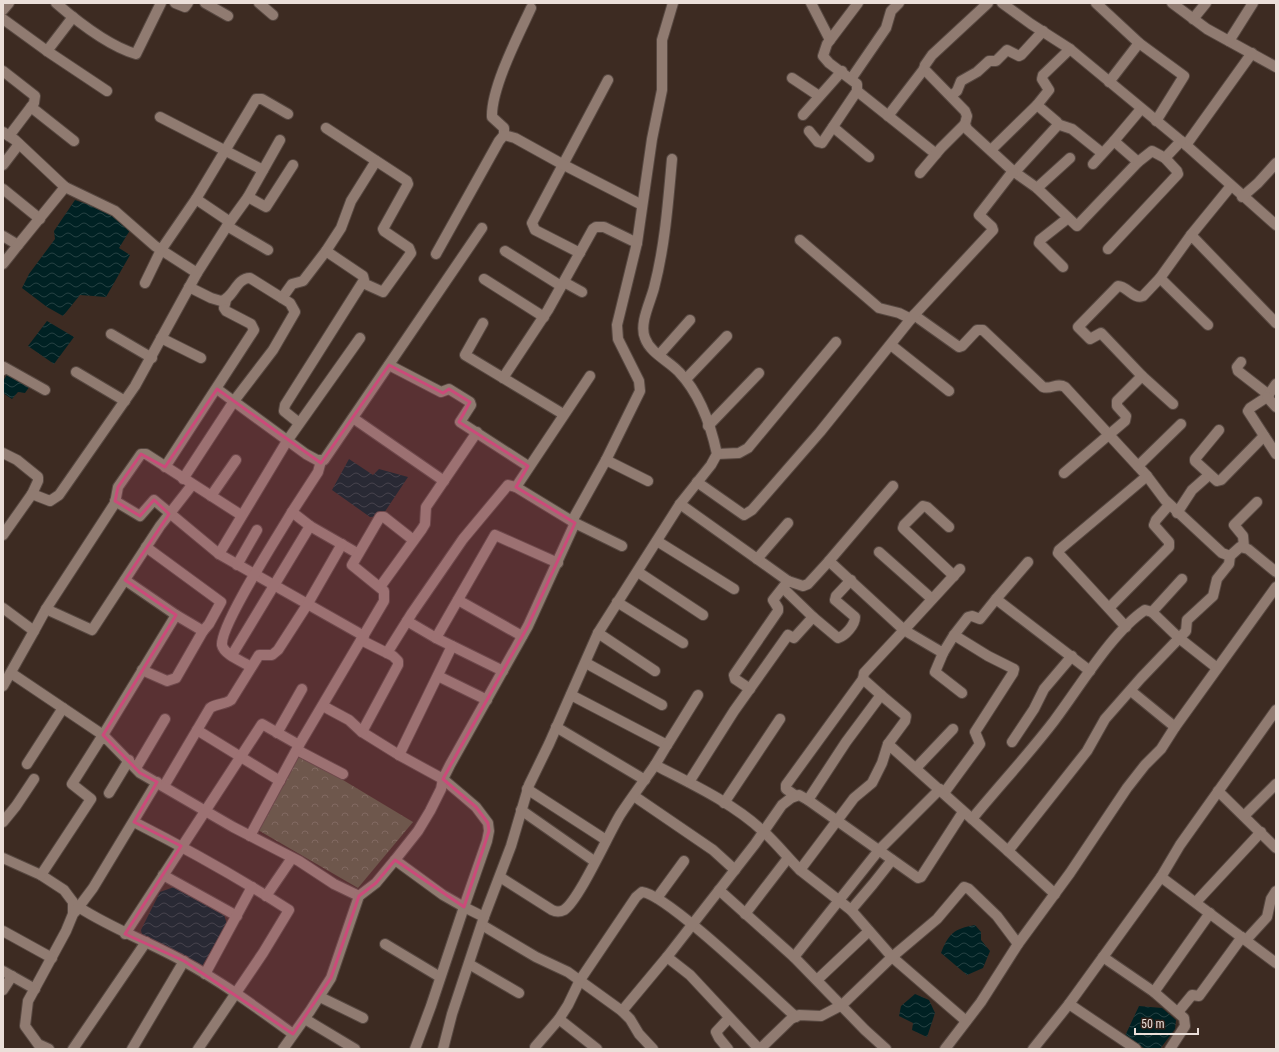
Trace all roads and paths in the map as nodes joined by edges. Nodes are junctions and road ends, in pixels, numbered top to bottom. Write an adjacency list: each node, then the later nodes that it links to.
1 (9, 3): 19 (street)
2 (56, 3): 22 (street)
3 (161, 3): 22 (street)
4 (175, 3): 5 (street)
5 (188, 3)
6 (205, 3): 21 (street)
7 (673, 3): 89 (street)
8 (811, 3): 26 (street)
9 (858, 3): 26 (street)
10 (899, 3): 37 (street)
11 (988, 3): 33 (street)
12 (1002, 3): 25 (street)
13 (1096, 3): 28 (street)
14 (1172, 3): 24 (street)
15 (1206, 3): 24 (street)
16 (1253, 3): 27 (street)
17 (261, 4): 20 (street)
18 (531, 8): 58 (street)
19 (3, 10)
20 (273, 15)
21 (228, 16)
22 (73, 17): 30 (street)
23 (3, 19): 30 (street)
24 (1192, 19): 27 (street)
25 (1042, 31): 29 (street); 43 (street)
26 (830, 40): 35 (street)
27 (1229, 41): 31 (street)
28 (1139, 43): 39 (street); 51 (street)
29 (1070, 49): 39 (street); 44 (street)
30 (47, 51): 40 (street)
31 (1252, 53): 32 (street); 62 (street)
32 (1276, 67)
33 (924, 69): 43 (street); 50 (street)
34 (3, 71): 45 (street)
35 (842, 71): 37 (street); 42 (street)
36 (792, 78): 42 (street)
37 (851, 79): 41 (street)
38 (608, 80): 75 (street)
39 (1109, 82): 46 (street)
40 (108, 91)
41 (857, 91): 50 (street); 54 (street)
42 (819, 96): 48 (street)
43 (951, 96): 52 (street)
44 (1037, 104): 53 (street); 64 (street)
45 (31, 107): 57 (street); 60 (street)
46 (1141, 109): 51 (street); 61 (street)
47 (288, 114): 65 (street)
48 (802, 115)
49 (160, 116): 65 (street)
50 (888, 116): 67 (street)
51 (1156, 120): 62 (street)
52 (965, 124): 64 (street); 67 (street)
53 (1057, 124): 66 (street); 80 (street)
54 (833, 127): 56 (street); 68 (street)
55 (326, 128): 72 (street)
56 (808, 130)
57 (6, 134): 63 (street)
58 (504, 135): 75 (street); 106 (street)
59 (280, 140): 79 (street)
60 (74, 141)
61 (1114, 141): 66 (street); 73 (street)
62 (1183, 143): 70 (street); 82 (street)
63 (19, 144): 77 (street); 83 (street)
64 (992, 150): 80 (street)
65 (224, 151): 79 (street); 88 (street)
66 (1102, 153): 76 (street)
67 (936, 154): 81 (street)
68 (869, 157)
69 (1070, 158): 84 (street)
70 (1165, 158): 73 (street); 100 (street)
71 (672, 159): 131 (street)
72 (376, 161): 103 (street); 113 (street)
73 (1138, 162): 90 (street)
74 (1276, 163): 87 (street)
75 (562, 164): 89 (street); 105 (street)
76 (1093, 164)
77 (3, 165)
78 (292, 165): 86 (street)
79 (263, 170): 86 (street)
80 (1014, 171): 84 (street); 120 (street)
81 (920, 173)
82 (1231, 186): 87 (street); 95 (street)
83 (65, 187): 91 (street); 101 (street)
84 (1037, 188): 90 (street)
85 (3, 189): 91 (street)
86 (248, 197): 92 (street)
87 (1242, 197): 93 (street)
88 (196, 199): 92 (street); 101 (street)
89 (642, 205): 98 (street)
90 (1068, 218): 108 (street)
91 (40, 219): 99 (street)
92 (228, 224): 102 (street); 109 (street)
93 (1276, 225)
94 (482, 228): 135 (street)
95 (1191, 235): 110 (street); 123 (street)
96 (3, 236): 99 (street)
97 (800, 240): 120 (street)
98 (637, 242): 105 (street); 166 (street)
99 (18, 245): 107 (street)
100 (1108, 249)
101 (161, 250): 109 (street); 112 (street)
102 (268, 250)
103 (326, 251): 113 (street); 117 (street)
104 (505, 251): 114 (street)
105 (580, 253): 114 (street)
106 (436, 254)
107 (3, 264)
108 (1063, 267)
109 (196, 273): 115 (street)
110 (1160, 278): 124 (street); 140 (street)
111 (484, 280): 119 (street)
112 (146, 283)
113 (363, 283): 154 (street)
114 (563, 284): 116 (street); 119 (street)
115 (189, 287): 118 (street); 127 (street)
116 (582, 292)
117 (282, 298): 118 (street); 149 (street)
118 (226, 300): 144 (street)
119 (544, 317): 141 (street)
120 (912, 317): 130 (street); 159 (street)
121 (690, 320): 131 (street)
122 (483, 323): 141 (street)
123 (1276, 323)
124 (1208, 325)
125 (111, 334): 132 (street)
126 (727, 336): 142 (street)
127 (161, 338): 132 (street); 133 (street)
128 (360, 338): 154 (street)
129 (836, 342): 163 (street)
130 (891, 345): 146 (street); 177 (street)
131 (659, 355): 142 (street)
132 (152, 358): 148 (street)
133 (201, 358)
134 (1241, 362): 147 (street)
135 (389, 365): 153 (street); 158 (street)
136 (3, 368): 145 (street)
137 (76, 372): 148 (street)
138 (759, 373): 156 (street)
139 (590, 376): 152 (street)
140 (1142, 376): 150 (street); 159 (street)
141 (503, 378): 152 (street)
142 (686, 379): 156 (street)
143 (1276, 384): 147 (street)
144 (217, 389): 149 (street); 170 (street)
145 (45, 390)
146 (950, 390)
147 (1268, 396): 151 (street); 160 (street)
148 (125, 401): 180 (street)
149 (234, 401): 161 (street); 176 (street)
150 (1173, 404)
151 (1276, 407)
152 (563, 414): 168 (street)
153 (353, 418): 167 (street); 174 (street)
154 (299, 423): 161 (street)
155 (1181, 424): 169 (street)
156 (708, 426): 163 (street)
157 (1219, 430): 172 (street)
158 (477, 432): 168 (street); 174 (street)
159 (1110, 435): 169 (street); 171 (street)
160 (1264, 436): 164 (street); 172 (street)
161 (287, 441): 167 (street); 189 (street)
162 (3, 453): 180 (street)
163 (717, 454): 177 (street)
164 (1276, 454)
165 (236, 460): 181 (street)
166 (606, 460): 175 (street); 190 (street)
167 (321, 461): 186 (street)
168 (528, 466): 179 (street)
169 (1138, 466): 173 (street)
170 (165, 467): 176 (street); 182 (street)
171 (1064, 473)
172 (1209, 475): 187 (street)
173 (1147, 476): 185 (street); 228 (street)
174 (444, 481): 196 (street)
175 (648, 481)
176 (188, 482): 181 (street); 188 (street)
177 (697, 482): 184 (street)
178 (893, 486): 207 (street)
179 (516, 487): 190 (street); 234 (street)
180 (32, 494): 195 (street)
181 (211, 496): 189 (street)
182 (115, 501): 188 (street); 229 (street)
183 (1257, 502): 201 (street)
184 (680, 504): 197 (street); 206 (street)
185 (1169, 505): 187 (street); 228 (street)
186 (292, 512): 192 (street); 213 (street)
187 (1177, 513): 205 (street)
188 (169, 514): 200 (street); 204 (street)
189 (241, 515): 204 (street)
190 (573, 522): 199 (street); 209 (street)
191 (788, 523): 206 (street)
192 (310, 526): 198 (street); 217 (street)
193 (949, 527): 222 (street)
194 (257, 530): 210 (street)
195 (3, 535)
196 (412, 539): 203 (street); 219 (street)
197 (657, 541): 211 (street); 221 (street)
198 (342, 544): 203 (street); 226 (street)
199 (622, 546)
200 (146, 547): 215 (street); 238 (street)
201 (1244, 547): 205 (street); 212 (street)
202 (879, 552): 222 (street)
203 (357, 553): 219 (street)
204 (219, 554): 210 (street)
205 (1230, 556): 244 (street)
206 (757, 559): 218 (street)
207 (829, 561): 216 (street); 218 (street)
208 (1028, 562): 223 (street)
209 (558, 563): 224 (street); 241 (street)
210 (237, 565): 213 (street)
211 (638, 572): 225 (street); 232 (street)
212 (1276, 572)
213 (254, 574): 217 (street); 249 (street)
214 (1182, 579): 230 (street)
215 (125, 580): 229 (street); 231 (street)
216 (850, 580): 233 (street); 236 (street)
217 (273, 584): 226 (street); 249 (street)
218 (785, 584): 233 (street); 263 (street)
219 (380, 587): 242 (street)
220 (1276, 587): 253 (street)
221 (734, 589)
222 (932, 599): 236 (street)
223 (996, 599): 240 (street); 250 (street)
224 (458, 600): 241 (street); 243 (street)
225 (617, 602): 239 (street); 245 (street)
226 (307, 605): 242 (street); 252 (street)
227 (3, 608): 237 (street)
228 (1108, 608): 235 (street)
229 (46, 609): 237 (street)
230 (1152, 612): 235 (street); 244 (street)
231 (176, 615): 238 (street); 254 (street)
232 (703, 615)
233 (814, 617): 263 (street)
234 (407, 621): 243 (street); 247 (street)
235 (1126, 627): 257 (street)
236 (904, 630): 248 (street); 260 (street)
237 (34, 631): 258 (street)
238 (203, 632): 254 (street)
239 (598, 633): 251 (street); 255 (street)
240 (954, 635): 248 (street); 303 (street)
241 (522, 636): 256 (street)
242 (362, 638): 247 (street); 271 (street)
243 (436, 638): 246 (street)
244 (1179, 638): 253 (street); 264 (street)
245 (684, 644)
246 (452, 646): 256 (street); 259 (street)
247 (387, 653): 280 (street)
248 (943, 653): 265 (street)
249 (232, 655): 252 (street)
250 (1072, 656): 257 (street); 283 (street)
251 (586, 663): 266 (street); 270 (street)
252 (251, 667): 279 (street)
253 (1217, 668): 277 (street)
254 (142, 670): 282 (street)
255 (655, 670)
256 (503, 671): 269 (street)
257 (1090, 672): 314 (street)
258 (11, 673): 261 (street); 272 (street)
259 (438, 676): 269 (street); 287 (street)
260 (863, 679): 268 (street); 307 (street)
261 (3, 686)
262 (302, 689): 281 (street)
263 (750, 689): 299 (street)
264 (1131, 691): 277 (street); 325 (street)
265 (962, 693)
266 (571, 695): 276 (street); 285 (street)
267 (698, 695): 285 (street)
268 (881, 695): 284 (street); 308 (street)
269 (487, 700): 296 (street)
270 (662, 705)
271 (323, 706): 280 (street); 286 (street)
272 (63, 708): 282 (street); 290 (street)
273 (1276, 710): 304 (street)
274 (165, 719): 292 (street)
275 (780, 719): 309 (street)
276 (556, 727): 297 (street); 302 (street)
277 (1174, 727): 342 (street)
278 (953, 729): 293 (street)
279 (197, 730): 288 (street); 300 (street)
280 (362, 732): 287 (street)
281 (277, 733): 286 (street); 288 (street)
282 (103, 735): 289 (street); 335 (street)
283 (1012, 742)
284 (888, 744): 293 (street); 315 (street)
285 (667, 745): 291 (street)
286 (298, 748): 294 (street); 298 (street)
287 (399, 755): 296 (street)
288 (241, 756): 298 (street); 310 (street)
289 (129, 760): 292 (street); 305 (street)
290 (27, 764)
291 (655, 765): 297 (street); 299 (street)
292 (136, 768): 300 (street)
293 (916, 768): 303 (street)
294 (343, 774)
295 (34, 779): 316 (street)
296 (443, 779): 329 (street); 352 (street)
297 (645, 780): 306 (street)
298 (280, 781): 320 (street)
299 (689, 782): 309 (street)
300 (160, 784): 310 (street); 317 (street)
301 (1275, 787): 313 (street)
302 (528, 789): 311 (street); 321 (street)
303 (942, 791): 312 (street); 324 (street)
304 (1218, 791): 313 (street); 338 (street)
305 (108, 793)
306 (634, 796): 321 (street); 333 (street)
307 (796, 796): 308 (street); 318 (street)
308 (808, 800): 315 (street)
309 (724, 803): 318 (street)
310 (206, 810): 320 (street); 322 (street)
311 (521, 810): 331 (street); 337 (street)
312 (963, 812): 314 (street); 330 (street)
313 (1244, 816): 319 (street)
314 (972, 819): 325 (street)
315 (837, 821): 324 (street); 334 (street)
316 (3, 822)
317 (134, 822): 322 (street); 349 (street)
318 (764, 832): 328 (street); 333 (street)
319 (1261, 832): 323 (street); 347 (street)
320 (250, 836): 327 (street)
321 (606, 840): 331 (street)
322 (181, 846): 336 (street); 339 (street)
323 (1276, 848)
324 (879, 850): 330 (street); 346 (street)
325 (1008, 851): 342 (street)
326 (3, 858): 335 (street)
327 (292, 858): 343 (street); 344 (street)
328 (788, 858): 334 (street); 351 (street)
329 (395, 860): 344 (street); 352 (street)
330 (892, 860): 348 (street)
331 (594, 861): 337 (street)
332 (684, 861): 345 (street)
333 (735, 870): 340 (street)
334 (800, 870): 346 (street)
335 (41, 875): 349 (street)
336 (163, 875): 353 (street); 357 (street)
337 (500, 877): 352 (street)
338 (1161, 877): 347 (street); 362 (street)
339 (252, 887): 343 (street); 353 (street)
340 (719, 890): 351 (street); 354 (street)
341 (1276, 891): 358 (street)
342 (1055, 894): 361 (street)
343 (266, 896): 378 (street)
344 (359, 896): 380 (street)
345 (657, 898): 354 (street); 373 (street)
346 (839, 900): 348 (street); 364 (street)
347 (1196, 902): 350 (street)
348 (851, 910): 356 (street)
349 (77, 911): 357 (street); 366 (street)
350 (1210, 913): 358 (street); 377 (street)
351 (745, 914): 364 (street)
352 (475, 915): 369 (street); 372 (street); 373 (street)
353 (236, 916): 371 (street)
354 (693, 924): 363 (street); 385 (street)
355 (3, 931): 366 (street)
356 (868, 931): 365 (street); 374 (street)
357 (125, 934): 359 (street)
358 (1244, 939): 368 (street); 384 (street)
359 (146, 942): 367 (street); 395 (street)
360 (385, 944): 372 (street)
361 (1018, 944): 365 (street); 390 (street)
362 (1103, 956): 377 (street); 381 (street)
363 (667, 957): 383 (street); 387 (street)
364 (794, 957): 374 (street)
365 (892, 957): 382 (street); 390 (street)
366 (52, 958): 375 (street)
367 (184, 962): 371 (street); 396 (street)
368 (1276, 963)
369 (469, 964): 379 (street); 401 (street)
370 (7, 974): 375 (street); 376 (street)
371 (206, 974): 378 (street)
372 (440, 976): 400 (street)
373 (580, 980): 383 (street); 389 (street)
374 (817, 980): 382 (street)
375 (35, 989): 392 (street)
376 (3, 990)
377 (1154, 992): 384 (street)
378 (236, 993): 391 (street); 397 (street)
379 (519, 993)
380 (320, 996): 386 (street); 388 (street)
381 (1069, 1004): 408 (street); 409 (street)
382 (842, 1005): 385 (street); 406 (street)
383 (622, 1011): 403 (street)
384 (1178, 1012): 410 (street)
385 (796, 1017): 405 (street)
386 (363, 1018)
387 (729, 1018): 404 (street); 405 (street)
388 (305, 1019): 391 (street); 399 (street)
389 (559, 1019): 393 (street); 402 (street)
390 (966, 1022): 407 (street)
391 (293, 1034): 398 (street)
392 (36, 1046): 394 (street)
393 (535, 1047)
394 (49, 1049)
395 (73, 1049)
396 (132, 1049)
397 (198, 1049)
398 (283, 1049)
399 (355, 1049)
400 (415, 1049)
401 (443, 1049)
402 (597, 1049)
403 (653, 1049)
404 (728, 1049)
405 (760, 1049)
406 (886, 1049)
407 (944, 1049)
408 (1033, 1049)
409 (1136, 1049)
410 (1170, 1049)

